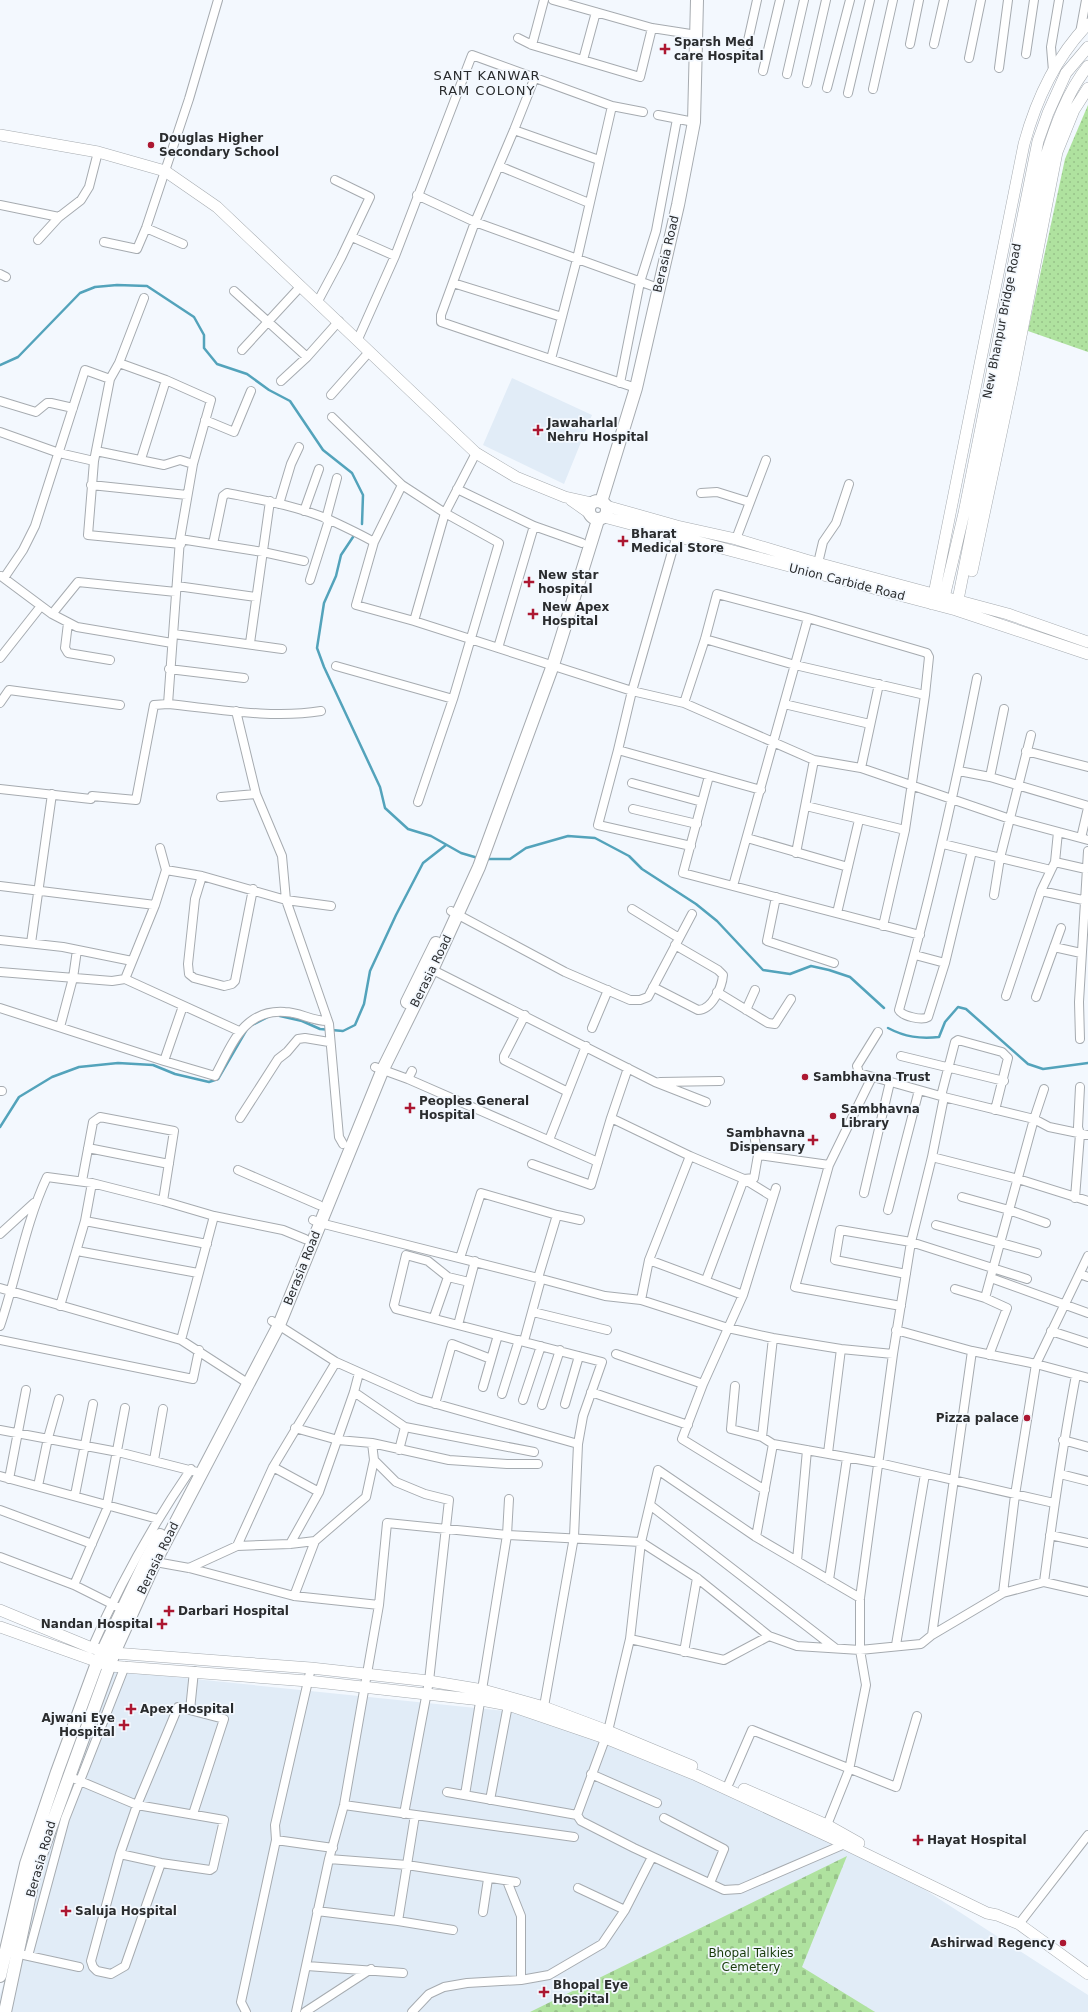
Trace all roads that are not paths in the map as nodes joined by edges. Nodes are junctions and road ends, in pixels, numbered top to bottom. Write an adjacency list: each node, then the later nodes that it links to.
1 (218, 0): 54 (street)
2 (544, 0): 27 (street)
3 (553, 0): 19 (street)
4 (697, 0): 23 (main road, Berasia Road)
5 (757, 0): 28 (street)
6 (780, 0): 35 (street)
7 (804, 0): 37 (street)
8 (826, 0): 39 (street)
9 (850, 0): 40 (street)
10 (870, 0): 43 (street)
11 (893, 0): 42 (street)
12 (919, 0): 25 (street)
13 (944, 0): 26 (street)
14 (981, 0): 31 (street)
15 (1008, 0): 34 (street)
16 (1034, 0): 30 (street)
17 (1059, 0): 36 (street)
18 (1086, 0): 22 (street)
19 (596, 12): 21 (street); 32 (street)
20 (1088, 24): 22 (street)
21 (652, 28): 23 (street); 32 (street)
22 (1080, 33): 36 (street)
23 (697, 35): 48 (main road, Berasia Road)
24 (518, 38): 27 (street)
25 (910, 44)
26 (934, 44)
27 (532, 45): 32 (street)
28 (746, 45)
29 (1088, 47): 133 (street, New Bhanpur Bridge Road)
30 (1026, 54)
31 (970, 58)
32 (583, 60)
33 (1088, 66): 135 (street, New Bhanpur Bridge Road)
34 (999, 68)
35 (763, 71)
36 (1053, 71): 133 (street)
37 (787, 74)
38 (534, 77): 44 (street); 49 (street); 56 (street)
39 (807, 83)
40 (827, 88)
41 (1088, 88): 135 (street)
42 (873, 89)
43 (848, 93)
44 (612, 106): 45 (street); 52 (street)
45 (643, 112)
46 (658, 115): 47 (street)
47 (677, 119): 48 (street); 68 (street)
48 (694, 122): 71 (main road, Berasia Road)
49 (514, 130): 52 (street); 53 (street)
50 (0, 135): 51 (street)
51 (98, 152): 54 (street); 59 (street)
52 (599, 160): 57 (street)
53 (499, 166): 57 (street); 60 (street)
54 (165, 171): 61 (street); 70 (street)
55 (335, 180): 62 (street)
56 (416, 195): 60 (street); 66 (street)
57 (589, 203): 67 (street)
58 (0, 205): 59 (street)
59 (59, 217): 63 (street)
60 (475, 222): 67 (street); 69 (street)
61 (146, 228): 64 (street); 65 (street)
62 (352, 237): 66 (street); 74 (street)
63 (38, 240)
64 (104, 242)
65 (183, 244)
66 (395, 256): 78 (street)
67 (577, 259): 68 (street); 75 (street)
68 (640, 282): 71 (street); 87 (street)
69 (453, 283): 75 (street); 82 (street)
70 (300, 287): 74 (street); 77 (street)
71 (658, 288): 88 (main road, Berasia Road)
72 (234, 291): 77 (street)
73 (144, 298): 83 (street)
74 (318, 301): 76 (street)
75 (562, 317): 82 (street)
76 (339, 321): 78 (street); 81 (street)
77 (267, 322): 79 (street); 81 (street)
78 (358, 339): 80 (street)
79 (242, 350)
80 (369, 352): 90 (street); 99 (street)
81 (307, 357): 86 (street)
82 (551, 359): 87 (street)
83 (119, 363): 84 (street); 85 (street)
84 (110, 379): 92 (street); 97 (street)
85 (166, 380): 94 (street); 100 (street)
86 (281, 381)
87 (620, 383): 88 (street)
88 (636, 388): 116 (main road, Berasia Road)
89 (251, 391): 94 (street)
90 (330, 395)
91 (0, 401): 92 (street)
92 (73, 408): 98 (street)
93 (332, 417): 108 (street)
94 (205, 420): 103 (street)
95 (0, 432): 98 (street)
96 (299, 447): 114 (street)
97 (96, 451): 100 (street); 102 (street)
98 (59, 453): 102 (street); 129 (street)
99 (476, 453): 109 (street); 116 (street)
100 (141, 460): 103 (street)
101 (766, 460): 113 (street)
102 (94, 461): 107 (street)
103 (193, 464): 111 (street)
104 (319, 469): 115 (street)
105 (337, 478): 118 (street)
106 (849, 484): 128 (street)
107 (91, 485): 111 (street); 122 (street)
108 (402, 485): 117 (street); 123 (street)
109 (457, 489): 117 (street); 119 (street)
110 (701, 493): 113 (street)
111 (187, 495): 122 (street)
112 (270, 501): 114 (street); 125 (street); 126 (street)
113 (749, 502): 121 (street)
114 (279, 504): 115 (street)
115 (304, 510): 118 (street)
116 (597, 511): 120 (street, Union Carbide Road); 121 (street, Union Carbide Road); 124 (main road, Berasia Road); 151 (main road, Berasia Road)
117 (445, 513): 138 (street); 141 (street)
118 (328, 519): 123 (street); 130 (street)
119 (534, 526): 124 (street); 146 (street)
120 (676, 538): 133 (street, Union Carbide Road); 158 (street)
121 (736, 539): 128 (street, Union Carbide Road)
122 (180, 541): 125 (street); 131 (street)
123 (374, 542): 138 (street)
124 (582, 543): 151 (main road, Berasia Road)
125 (213, 544): 126 (street)
126 (263, 552): 127 (street); 132 (street)
127 (304, 561)
128 (818, 563): 133 (street, Union Carbide Road)
129 (2, 577): 134 (street)
130 (310, 580)
131 (176, 589): 132 (street); 136 (street); 140 (street)
132 (256, 597): 145 (street)
133 (939, 600): 135 (street, Union Carbide Road)
134 (41, 606): 136 (street); 149 (street)
135 (960, 606): 143 (street, Union Carbide Road); 148 (street, Union Carbide Road)
136 (52, 614): 139 (street)
137 (808, 618): 142 (street); 152 (street); 159 (street)
138 (414, 621): 141 (street)
139 (68, 623): 144 (street); 150 (street)
140 (174, 634): 144 (street); 145 (street)
141 (470, 639): 146 (street); 160 (street)
142 (705, 639): 152 (street); 162 (street)
143 (1088, 642)
144 (172, 643): 154 (street)
145 (250, 643): 147 (street)
146 (498, 648): 151 (street)
147 (282, 649)
148 (1088, 654)
149 (0, 658)
150 (110, 660)
151 (549, 664): 158 (street); 226 (main road, Berasia Road)
152 (796, 665): 157 (street); 164 (street)
153 (336, 666): 160 (street)
154 (170, 669): 155 (street); 163 (street)
155 (244, 678)
156 (977, 678): 177 (street)
157 (879, 684): 159 (street); 169 (street)
158 (632, 691): 162 (street); 172 (street)
159 (925, 695): 181 (street)
160 (453, 700): 189 (street)
161 (0, 703): 165 (street)
162 (684, 703): 171 (street)
163 (168, 704): 167 (street); 185 (street)
164 (784, 704): 169 (street); 171 (street)
165 (120, 705)
166 (1004, 709): 179 (street)
167 (236, 710): 168 (street); 186 (street)
168 (321, 711)
169 (870, 724): 176 (street)
170 (1031, 735): 173 (street)
171 (773, 741): 174 (street); 184 (street)
172 (618, 750): 178 (street); 202 (street)
173 (1026, 751): 175 (street); 182 (street)
174 (814, 760): 176 (street); 191 (street)
175 (1088, 767)
176 (862, 768): 181 (street)
177 (959, 771): 179 (street); 188 (street)
178 (709, 776): 184 (street); 190 (street)
179 (990, 777): 182 (street)
180 (632, 783): 190 (street)
181 (912, 785): 188 (street); 197 (street)
182 (1018, 785): 192 (street); 194 (street)
183 (0, 789): 185 (street)
184 (761, 790): 199 (street)
185 (52, 794): 217 (street)
186 (256, 794): 187 (street); 221 (street)
187 (221, 797)
188 (951, 799): 194 (street); 201 (street)
189 (418, 802)
190 (702, 802): 196 (street)
191 (806, 806): 195 (street); 206 (street)
192 (1088, 807): 200 (street)
193 (633, 810): 196 (street)
194 (1010, 819): 198 (street); 207 (street)
195 (859, 820): 197 (street); 209 (street)
196 (697, 824): 202 (street)
197 (905, 830): 229 (street)
198 (1058, 832): 200 (street); 208 (street)
199 (747, 838): 206 (street); 215 (street)
200 (1084, 839)
201 (943, 844): 204 (street); 231 (street)
202 (691, 846): 215 (street)
203 (160, 848): 211 (street)
204 (972, 851): 207 (street); 241 (street)
205 (1088, 851): 210 (street)
206 (796, 853): 209 (street)
207 (1000, 858): 212 (street); 219 (street)
208 (1055, 862): 210 (street); 212 (street)
209 (848, 867): 227 (street)
210 (1086, 869): 222 (street)
211 (166, 870): 213 (street); 223 (street)
212 (1051, 870): 218 (street)
213 (202, 876): 216 (street); 216 (street)
214 (0, 886): 217 (street)
215 (733, 886): 220 (street)
216 (253, 889): 221 (street)
217 (38, 890): 223 (street); 234 (street)
218 (1041, 891): 222 (street); 250 (street)
219 (994, 895)
220 (776, 897): 227 (street); 240 (street)
221 (286, 900): 224 (street); 257 (street)
222 (1086, 901): 237 (street)
223 (155, 906): 239 (street)
224 (331, 906)
225 (632, 909): 233 (street)
226 (454, 913): 242 (main road, Berasia Road); 247 (street)
227 (837, 913): 229 (street)
228 (692, 914): 233 (street)
229 (883, 926): 231 (street)
230 (1061, 928): 235 (street)
231 (920, 935): 238 (street)
232 (0, 940): 234 (street)
233 (677, 941): 246 (street); 249 (street)
234 (31, 943): 236 (street)
235 (1054, 946): 237 (street); 251 (street)
236 (77, 950): 239 (street); 244 (street)
237 (1081, 953): 263 (street)
238 (915, 955): 241 (street); 241 (street)
239 (132, 961): 245 (street)
240 (834, 963)
241 (945, 963)
242 (428, 968): 256 (street); 268 (main road, Berasia Road)
243 (0, 972): 244 (street)
244 (73, 978): 245 (street); 258 (street)
245 (125, 979): 253 (street)
246 (653, 987): 247 (street); 249 (street)
247 (608, 990): 259 (street)
248 (755, 990): 255 (street)
249 (717, 992): 255 (street)
250 (1006, 996)
251 (1036, 997)
252 (790, 999): 255 (street)
253 (183, 1006): 260 (street); 266 (street)
254 (0, 1008): 258 (street)
255 (746, 1010)
256 (525, 1015): 264 (street); 280 (street)
257 (328, 1023): 260 (street); 262 (street)
258 (60, 1027): 266 (street)
259 (592, 1028)
260 (239, 1031): 266 (street)
261 (878, 1032): 271 (street)
262 (329, 1039): 284 (street); 290 (street)
263 (1080, 1039)
264 (586, 1046): 269 (street); 280 (street)
265 (901, 1056): 267 (street)
266 (164, 1061)
267 (948, 1067): 274 (street); 274 (street); 281 (street)
268 (379, 1068): 272 (street); 290 (main road, Berasia Road); 319 (main road, Berasia Road)
269 (628, 1068): 275 (street); 285 (street)
270 (412, 1071): 272 (street)
271 (872, 1077): 276 (street); 298 (street)
272 (408, 1079): 289 (street)
273 (720, 1081): 275 (street)
274 (1004, 1081): 283 (street)
275 (655, 1082): 282 (street)
276 (890, 1082): 279 (street); 305 (street)
277 (1080, 1087): 287 (street)
278 (1044, 1089): 286 (street)
279 (918, 1090): 281 (street); 313 (street)
280 (568, 1092): 289 (street)
281 (942, 1096): 283 (street); 294 (street)
282 (706, 1102)
283 (995, 1110): 286 (street)
284 (240, 1118)
285 (611, 1118): 292 (street); 295 (street)
286 (1034, 1119): 287 (street); 301 (street)
287 (1084, 1134): 308 (street)
288 (754, 1135): 293 (street)
289 (549, 1140): 295 (street)
290 (343, 1144): 312 (main road, Berasia Road)
291 (88, 1148): 296 (street); 296 (street); 302 (street)
292 (690, 1156): 300 (street); 333 (street)
293 (758, 1156): 298 (street); 300 (street)
294 (932, 1157): 301 (street); 324 (street)
295 (598, 1162): 297 (street)
296 (169, 1164): 309 (street)
297 (532, 1164)
298 (829, 1165): 353 (street)
299 (238, 1170): 312 (street)
300 (744, 1179): 307 (street); 343 (street)
301 (1018, 1179): 308 (street); 314 (street)
302 (82, 1181): 303 (street); 311 (street)
303 (92, 1183): 309 (street); 318 (street)
304 (776, 1188): 307 (street)
305 (864, 1193)
306 (962, 1196): 314 (street)
307 (773, 1197): 348 (street)
308 (1075, 1198): 310 (street)
309 (163, 1201): 316 (street)
310 (1088, 1202)
311 (34, 1203): 322 (street); 347 (street)
312 (319, 1205): 319 (main road, Berasia Road)
313 (888, 1210)
314 (1009, 1210): 320 (street); 325 (street)
315 (557, 1215): 317 (street); 332 (street); 340 (street)
316 (214, 1216): 323 (street); 326 (street)
317 (580, 1220)
318 (86, 1221): 326 (street); 328 (street)
319 (317, 1221): 323 (main road, Berasia Road); 327 (street); 357 (main road, Berasia Road)
320 (1046, 1223)
321 (936, 1225): 325 (street)
322 (0, 1234)
323 (305, 1239): 357 (main road, Berasia Road)
324 (911, 1242): 335 (street); 337 (street); 337 (street)
325 (1000, 1243): 329 (street); 335 (street)
326 (207, 1244): 336 (street)
327 (409, 1245): 330 (street); 332 (street)
328 (77, 1251): 336 (street); 352 (street)
329 (1036, 1253)
330 (406, 1255): 339 (street); 356 (street)
331 (1088, 1256): 338 (street)
332 (460, 1258): 334 (street)
333 (649, 1260): 343 (street); 350 (street)
334 (475, 1261): 340 (street); 344 (street)
335 (993, 1269): 341 (street); 342 (street)
336 (198, 1273): 367 (street)
337 (906, 1274): 353 (street)
338 (1084, 1275): 351 (street)
339 (448, 1277): 344 (street); 356 (street)
340 (540, 1278): 350 (street); 354 (street)
341 (991, 1278): 349 (street); 351 (street)
342 (1027, 1279)
343 (706, 1280): 348 (street)
344 (469, 1282): 358 (street)
345 (0, 1288): 347 (street)
346 (955, 1289): 349 (street)
347 (12, 1292): 352 (street); 359 (street)
348 (743, 1295): 360 (street)
349 (985, 1298): 377 (street)
350 (641, 1300): 360 (street)
351 (1064, 1304): 355 (street); 363 (street)
352 (60, 1306): 367 (street)
353 (901, 1306): 362 (street)
354 (533, 1312): 361 (street); 368 (street)
355 (1088, 1313)
356 (434, 1317): 358 (street)
357 (276, 1323): 380 (street); 385 (main road, Berasia Road)
358 (458, 1325): 364 (street)
359 (0, 1326)
360 (728, 1328): 365 (street); 386 (street)
361 (607, 1330)
362 (896, 1330): 374 (street); 376 (street)
363 (1051, 1331): 369 (street); 381 (street)
364 (498, 1335): 368 (street); 379 (street)
365 (773, 1338): 371 (street); 406 (street)
366 (0, 1340): 372 (street)
367 (181, 1340): 372 (street)
368 (522, 1341): 370 (street); 392 (street)
369 (1088, 1343)
370 (540, 1346): 373 (street); 394 (street)
371 (841, 1349): 376 (street); 419 (street)
372 (199, 1350): 385 (street)
373 (560, 1350): 378 (street); 398 (street)
374 (972, 1351): 377 (street); 431 (street)
375 (616, 1354): 386 (street)
376 (893, 1354): 423 (street)
377 (989, 1355): 381 (street)
378 (579, 1356): 391 (street); 397 (street)
379 (492, 1359): 388 (street); 396 (street)
380 (336, 1362): 382 (street); 403 (street)
381 (1036, 1364): 383 (street); 437 (street)
382 (359, 1373): 390 (street); 396 (street)
383 (1076, 1375): 384 (street); 409 (street)
384 (1088, 1378)
385 (246, 1381): 426 (main road, Berasia Road)
386 (703, 1384): 401 (street)
387 (735, 1386): 406 (street)
388 (483, 1387)
389 (26, 1390): 405 (street)
390 (354, 1392): 402 (street); 408 (street)
391 (591, 1392): 401 (street); 411 (street)
392 (502, 1394)
393 (59, 1399): 407 (street)
394 (523, 1400)
395 (93, 1404): 413 (street)
396 (435, 1404): 411 (street)
397 (565, 1404)
398 (542, 1405)
399 (125, 1408): 417 (street)
400 (163, 1409): 421 (street)
401 (688, 1425): 434 (street)
402 (406, 1427): 415 (street); 418 (street)
403 (295, 1428): 408 (street); 425 (street)
404 (0, 1430): 405 (street)
405 (17, 1433): 407 (street); 430 (street)
406 (762, 1437): 412 (street)
407 (48, 1438): 413 (street); 433 (street)
408 (338, 1440): 410 (street); 435 (street)
409 (1063, 1440): 414 (street); 428 (street)
410 (372, 1443): 415 (street); 422 (street)
411 (578, 1444): 447 (street)
412 (773, 1444): 416 (street); 434 (street)
413 (86, 1446): 417 (street); 436 (street)
414 (1088, 1446)
415 (399, 1450): 424 (street)
416 (807, 1450): 419 (street); 457 (street)
417 (118, 1452): 421 (street); 441 (street)
418 (534, 1452)
419 (828, 1453): 420 (street)
420 (847, 1458): 423 (street); 460 (street)
421 (154, 1460): 426 (street)
422 (374, 1460): 444 (street); 449 (street)
423 (879, 1463): 427 (street); 466 (street)
424 (538, 1464)
425 (273, 1467): 435 (street); 454 (street)
426 (195, 1471): 443 (street); 456 (main road, Berasia Road)
427 (925, 1474): 431 (street); 475 (street)
428 (1060, 1474): 432 (street); 439 (street)
429 (0, 1476): 430 (street)
430 (10, 1479): 433 (street)
431 (955, 1481): 437 (street); 472 (street)
432 (1088, 1481)
433 (38, 1486): 436 (street)
434 (765, 1490): 448 (street)
435 (319, 1492): 453 (street)
436 (75, 1495): 441 (street)
437 (1015, 1495): 439 (street); 464 (street)
438 (509, 1499): 445 (street)
439 (1054, 1503): 446 (street)
440 (650, 1505): 448 (street); 450 (street); 476 (street)
441 (107, 1507): 443 (street); 452 (street)
442 (0, 1510): 452 (street)
443 (158, 1519): 467 (street)
444 (447, 1529): 445 (street); 468 (street); 489 (street)
445 (507, 1535): 447 (street); 492 (street)
446 (1050, 1535): 451 (street); 461 (street)
447 (574, 1537): 450 (street); 495 (street)
448 (756, 1537): 457 (street)
449 (315, 1541): 453 (street); 465 (street)
450 (641, 1542): 459 (street); 474 (street)
451 (1088, 1543)
452 (92, 1544): 462 (street)
453 (290, 1544): 454 (street)
454 (237, 1546): 458 (street)
455 (0, 1557): 462 (street)
456 (150, 1561): 458 (street); 470 (main road, Berasia Road)
457 (798, 1561): 460 (street)
458 (189, 1568): 465 (street)
459 (697, 1578): 473 (street); 479 (street)
460 (829, 1580): 466 (street)
461 (1044, 1582): 463 (street); 464 (street)
462 (74, 1585): 467 (street)
463 (1088, 1592)
464 (1003, 1593): 472 (street)
465 (294, 1596): 468 (street)
466 (860, 1598): 478 (street)
467 (111, 1604): 470 (street); 477 (street)
468 (379, 1605): 486 (street)
469 (0, 1610): 477 (street)
470 (127, 1612): 477 (main road, Berasia Road)
471 (0, 1627): 480 (street)
472 (932, 1635): 475 (street)
473 (769, 1636): 476 (street); 479 (street)
474 (630, 1639): 479 (street); 497 (street)
475 (896, 1645): 478 (street)
476 (835, 1648): 478 (street)
477 (103, 1650): 480 (main road, Berasia Road); 481 (street); 482 (main road, Berasia Road)
478 (860, 1650): 498 (street)
479 (684, 1652)
480 (97, 1663): 482 (street); 537 (main road, Berasia Road)
481 (240, 1663): 484 (street); 487 (street)
482 (110, 1666): 483 (street); 501 (main road, Berasia Road)
483 (125, 1666): 485 (street); 502 (street)
484 (311, 1668): 486 (street); 488 (street)
485 (194, 1672): 487 (street); 494 (street)
486 (368, 1674): 489 (street); 490 (street)
487 (238, 1675): 488 (street)
488 (308, 1681): 490 (street); 518 (street)
489 (429, 1681): 491 (street); 492 (street)
490 (365, 1688): 491 (street); 509 (street)
491 (426, 1694): 492 (street); 511 (street)
492 (482, 1695): 493 (street); 495 (street); 505 (street)
493 (508, 1705): 495 (street); 506 (street)
494 (190, 1710): 508 (street); 510 (street)
495 (543, 1712): 497 (street)
496 (917, 1716): 498 (street)
497 (606, 1734): 499 (street); 500 (street)
498 (848, 1770): 503 (street); 515 (street)
499 (591, 1774): 507 (street); 513 (street)
500 (702, 1775): 503 (street); 515 (street)
501 (68, 1776): 502 (street); 538 (main road, Berasia Road)
502 (82, 1780): 508 (street); 538 (street)
503 (729, 1783): 515 (street)
504 (448, 1792): 505 (street)
505 (465, 1795): 506 (street)
506 (490, 1800): 513 (street)
507 (657, 1803)
508 (137, 1805): 510 (street); 521 (street)
509 (344, 1805): 511 (street); 520 (street)
510 (193, 1814): 524 (street)
511 (404, 1814): 512 (street)
512 (415, 1815): 517 (street); 525 (street)
513 (577, 1815): 522 (street)
514 (664, 1818): 529 (street)
515 (825, 1829): 519 (street)
516 (1088, 1834): 535 (street)
517 (574, 1837)
518 (276, 1840): 520 (street); 547 (street)
519 (849, 1842): 529 (street); 535 (street)
520 (333, 1848): 523 (street)
521 (120, 1854): 524 (street); 524 (street)
522 (652, 1857): 529 (street); 531 (street)
523 (329, 1859): 525 (street); 532 (street)
524 (161, 1863)
525 (407, 1865): 526 (street); 534 (street)
526 (488, 1879): 527 (street); 533 (street)
527 (507, 1881): 528 (street); 545 (street)
528 (516, 1882)
529 (710, 1883)
530 (578, 1888): 531 (street)
531 (625, 1910): 545 (street)
532 (317, 1911): 534 (street); 539 (street)
533 (482, 1912)
534 (398, 1921): 536 (street)
535 (1020, 1924): 543 (street)
536 (453, 1930)
537 (6, 1951): 538 (street); 544 (main road, Berasia Road)
538 (23, 1954): 540 (street); 546 (main road, Berasia Road)
539 (307, 1966): 541 (street); 548 (street)
540 (79, 1967)
541 (371, 1969): 542 (street); 549 (street)
542 (403, 1973)
543 (1088, 1974)
544 (0, 1976)
545 (521, 1980): 550 (street)
546 (5, 2012)
547 (246, 2012)
548 (296, 2012)
549 (305, 2012)
550 (412, 2012)

